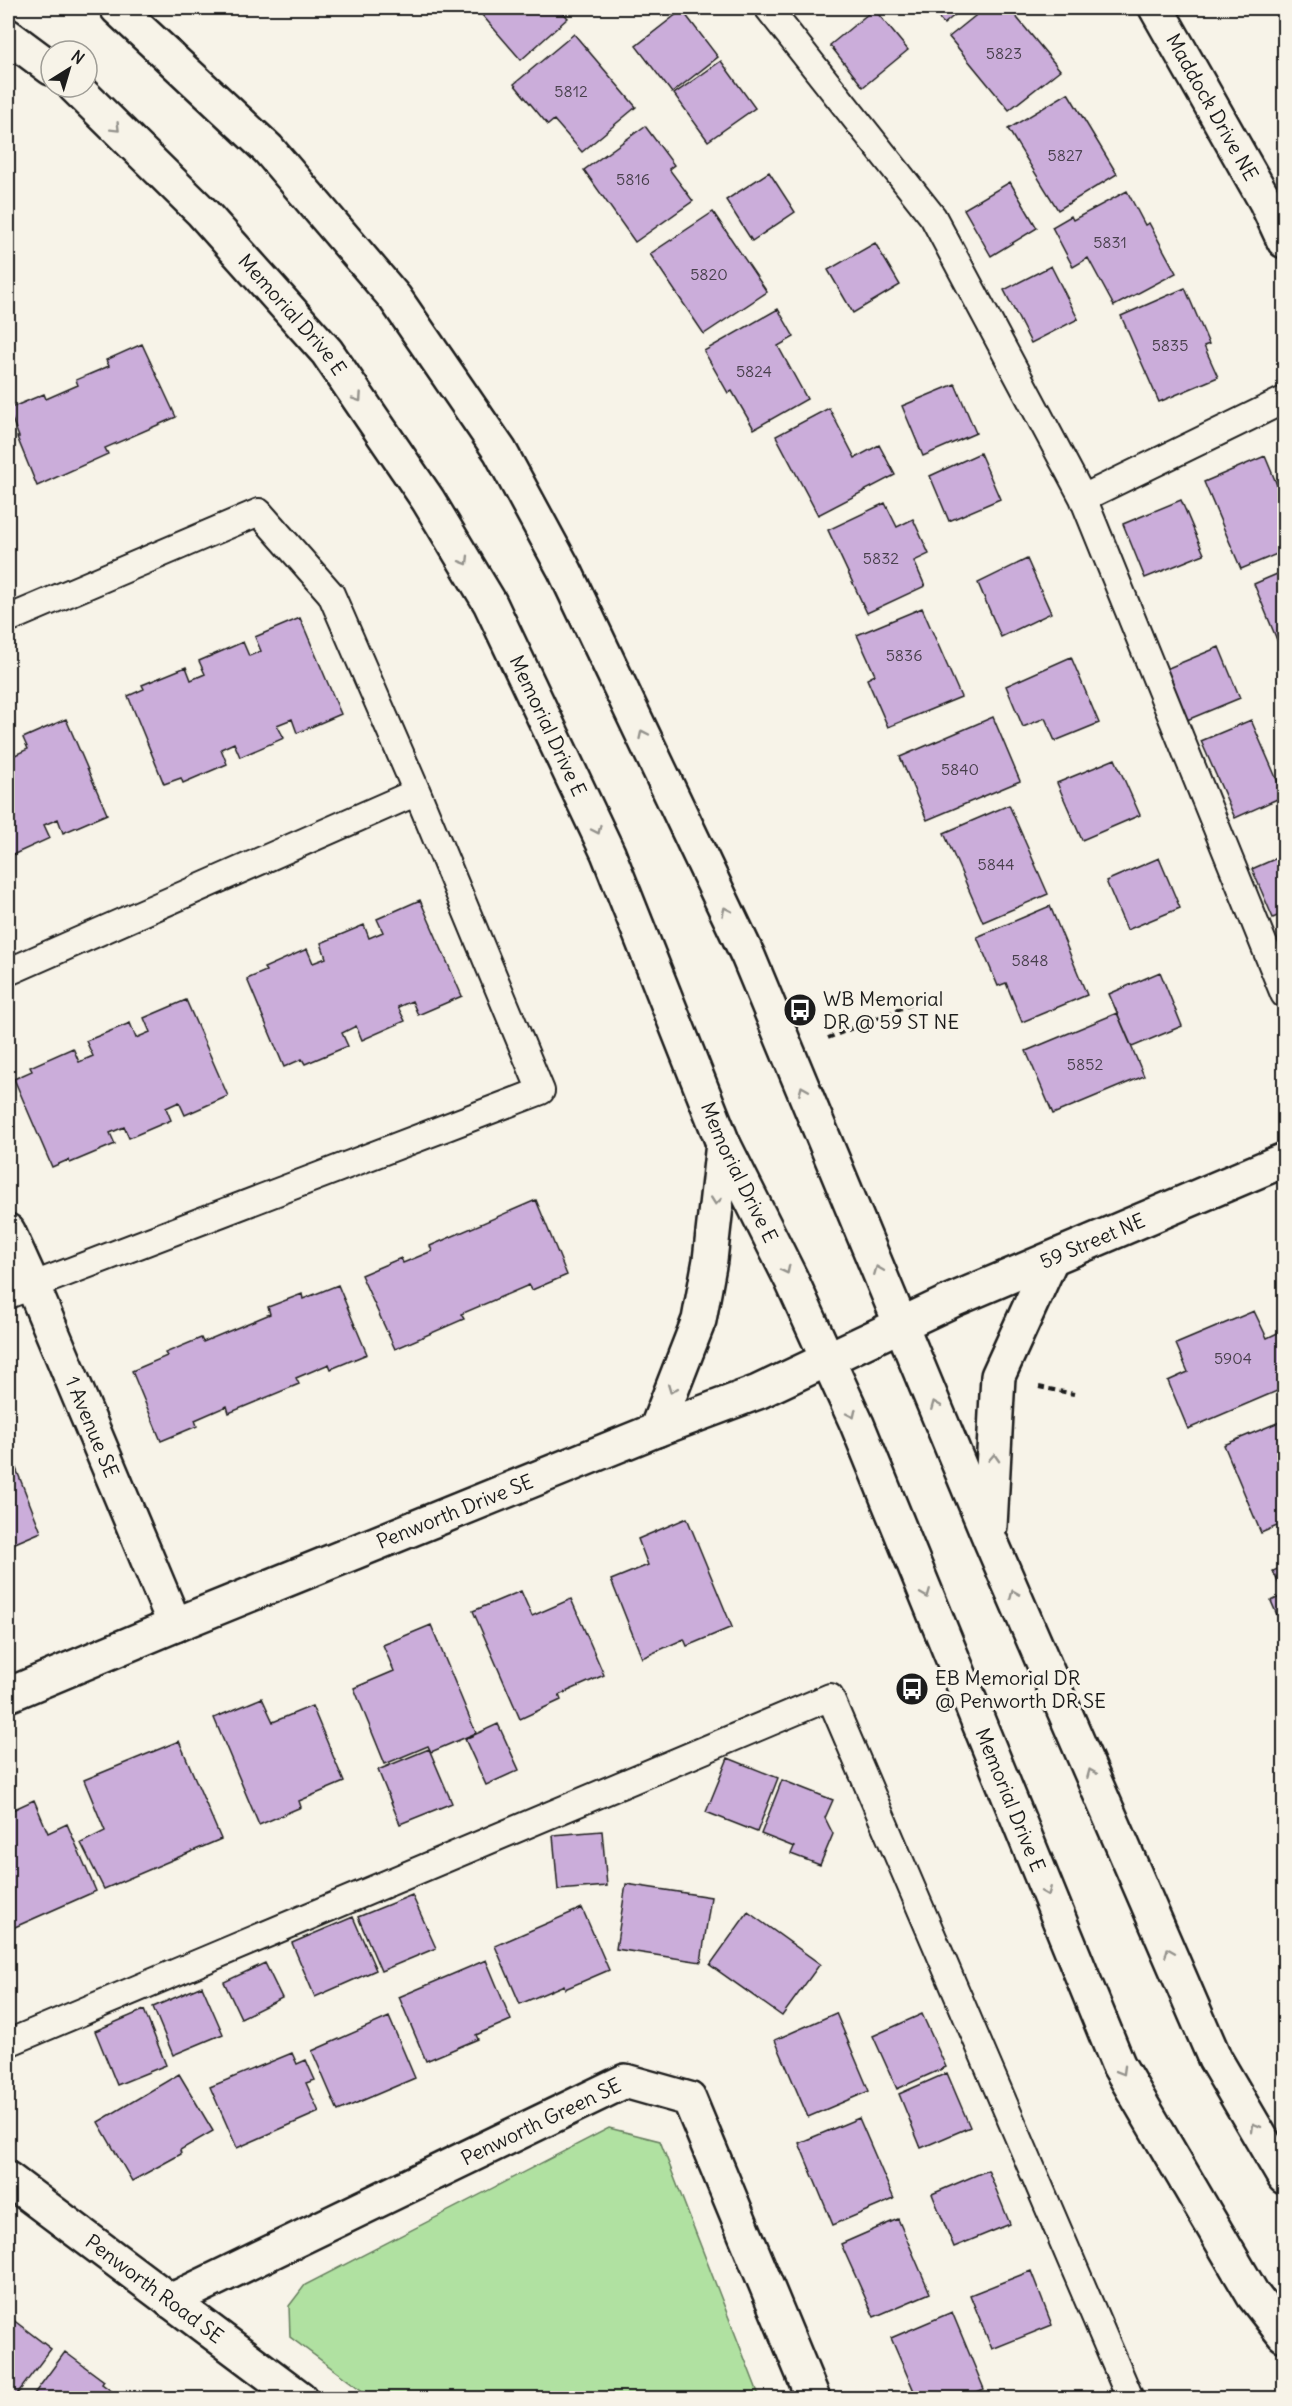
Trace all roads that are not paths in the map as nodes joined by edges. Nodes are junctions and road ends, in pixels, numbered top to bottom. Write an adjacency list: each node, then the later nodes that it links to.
1 (117, 8): 19 (main road, one-way to 1)
2 (768, 8): 9 (lane)
3 (1156, 8): 7 (main road, Maddock Drive NE)
4 (8, 36): 5 (main road)
5 (39, 59)
6 (87, 99): 14 (main road, Memorial Drive E, one-way to 14)
7 (1284, 241)
8 (1284, 400): 9 (lane)
9 (1083, 498): 13 (lane)
10 (8, 619): 11 (lane)
11 (417, 792): 12 (lane); 18 (lane)
12 (8, 972)
13 (1284, 994)
14 (723, 1143): 20 (main road, Memorial Drive E, one-way to 20); 21 (main road, one-way to 21)
15 (1284, 1160): 17 (main road, 59 Street NE)
16 (8, 1231): 18 (main road, 1 Avenue SE)
17 (1051, 1260): 19 (main road, 59 Street NE); 22 (main road, one-way to 17)
18 (20, 1289): 23 (main road, 1 Avenue SE)
19 (900, 1324): 20 (main road, Penworth Drive SE); 22 (main road, one-way to 19)
20 (827, 1361): 21 (main road, Penworth Drive SE); 29 (main road, Memorial Drive E, one-way to 29)
21 (656, 1430): 23 (main road, Penworth Drive SE)
22 (989, 1537): 26 (main road, one-way to 22)
23 (175, 1625): 24 (main road, Penworth Drive SE)
24 (8, 1695)
25 (8, 2043): 32 (lane)
26 (1284, 2177)
27 (8, 2179): 28 (main road, Penworth Road SE)
28 (170, 2301): 30 (main road, Penworth Road SE); 31 (main road, Penworth Green SE)
29 (1284, 2335)
30 (300, 2398)
31 (813, 2398)
32 (1130, 2398)

